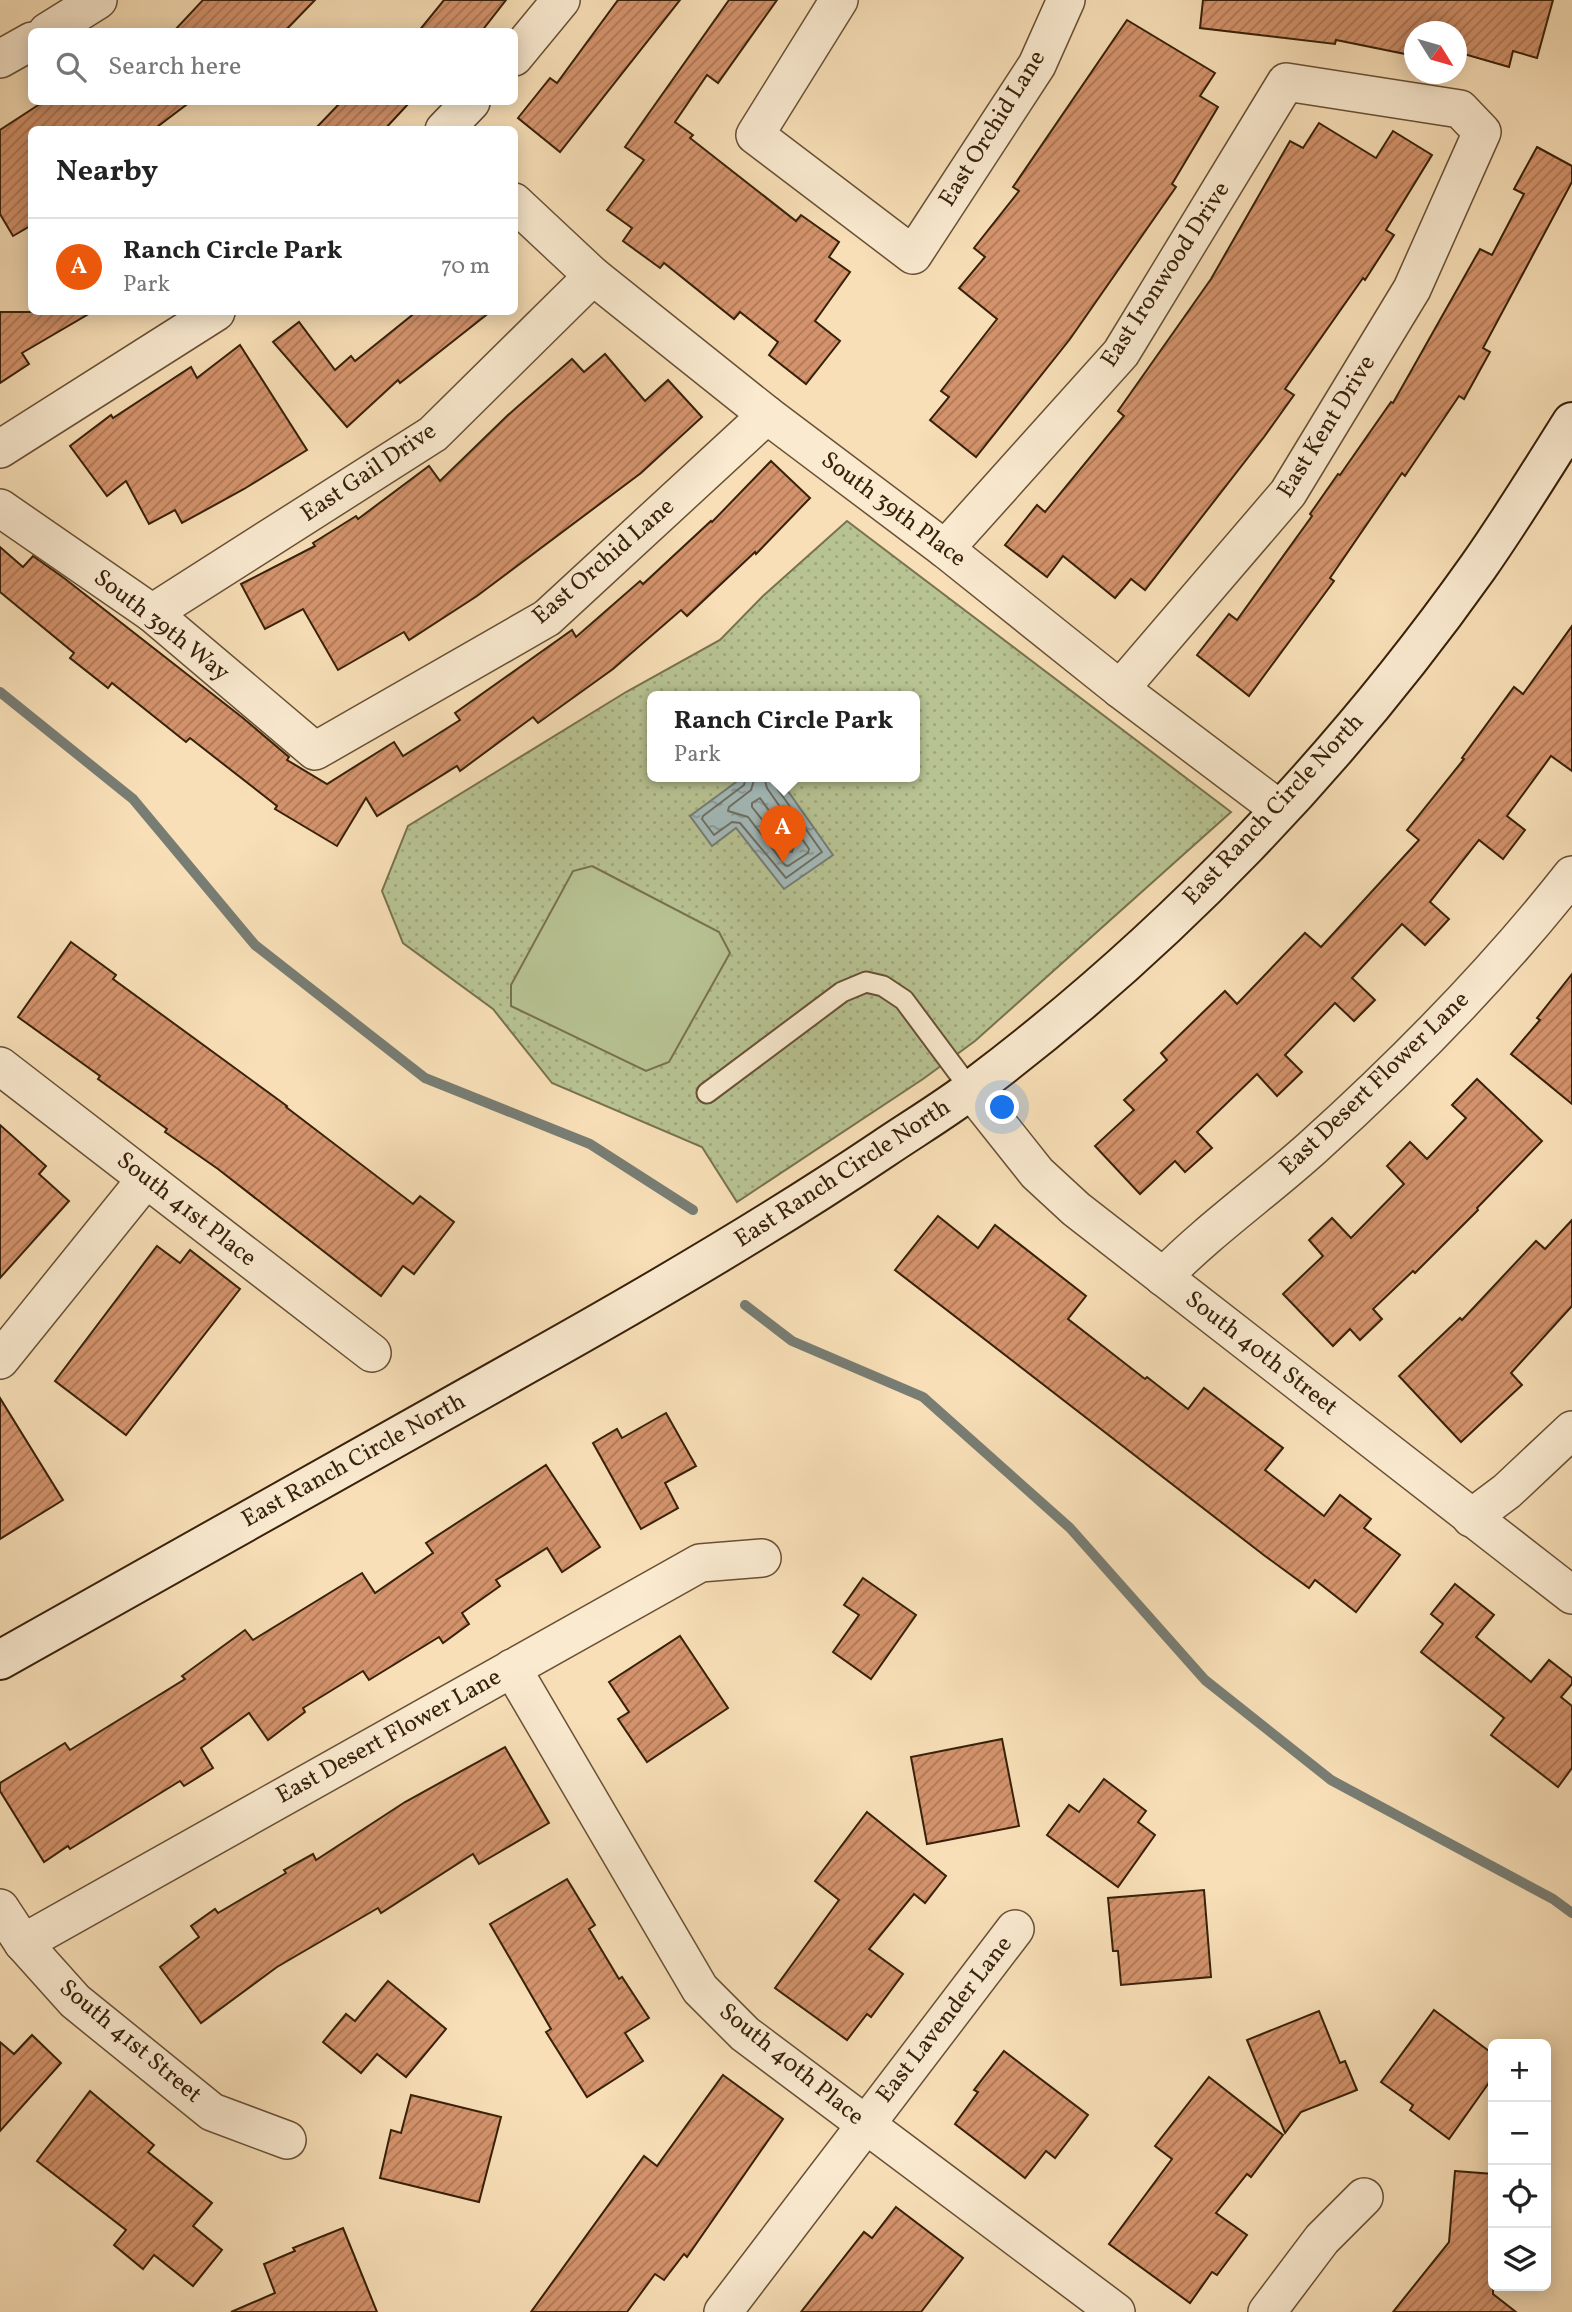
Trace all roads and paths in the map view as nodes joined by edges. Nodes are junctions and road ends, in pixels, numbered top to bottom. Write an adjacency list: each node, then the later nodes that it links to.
1 (98, 0): 5 (street)
2 (561, 0): 7 (street)
3 (839, 0): 4 (street, East Orchid Lane)
4 (1066, 0)
5 (53, 28)
6 (28, 43): 8 (street)
7 (518, 52)
8 (0, 59)
9 (1286, 82): 19 (street, East Ironwood Drive); 21 (street, East Kent Drive)
10 (468, 105): 11 (street)
11 (448, 126)
12 (518, 206): 13 (street, South 39th Place)
13 (593, 276): 15 (street, South 39th Place); 20 (street, East Gail Drive)
14 (211, 315): 17 (street)
15 (768, 415): 19 (street, South 39th Place); 22 (street, East Orchid Lane)
16 (1572, 422): 23 (street, East Ranch Circle North)
17 (0, 449)
18 (0, 508): 20 (street, South 39th Way)
19 (945, 550): 21 (street, South 39th Place)
20 (152, 614): 22 (street, South 39th Way)
21 (1120, 689): 23 (street, South 39th Place)
22 (315, 751)
23 (1279, 809): 26 (street, East Ranch Circle North)
24 (1572, 874): 29 (street, East Desert Flower Lane)
25 (0, 1066): 28 (street, South 41st Place)
26 (971, 1090): 27 (lane); 29 (street, South 40th Street); 36 (street, East Ranch Circle North)
27 (707, 1093)
28 (146, 1179): 30 (street, South 41st Place); 31 (street)
29 (1163, 1277): 33 (street, South 40th Street)
30 (372, 1353)
31 (0, 1360)
32 (1572, 1430): 33 (street)
33 (1471, 1518): 35 (street, South 40th Street)
34 (762, 1558): 37 (street, East Desert Flower Lane)
35 (1572, 1595)
36 (0, 1660)
37 (512, 1668): 40 (street, East Desert Flower Lane); 41 (street, South 40th Place)
38 (0, 1908): 40 (street, South 41st Street)
39 (1015, 1929): 41 (street, East Lavender Lane)
40 (23, 1943): 42 (street, South 41st Street)
41 (865, 2125): 44 (street, East Lavender Lane); 45 (street, South 40th Place)
42 (287, 2140)
43 (1364, 2197): 46 (street)
44 (723, 2312)
45 (1116, 2312)
46 (1266, 2312)

